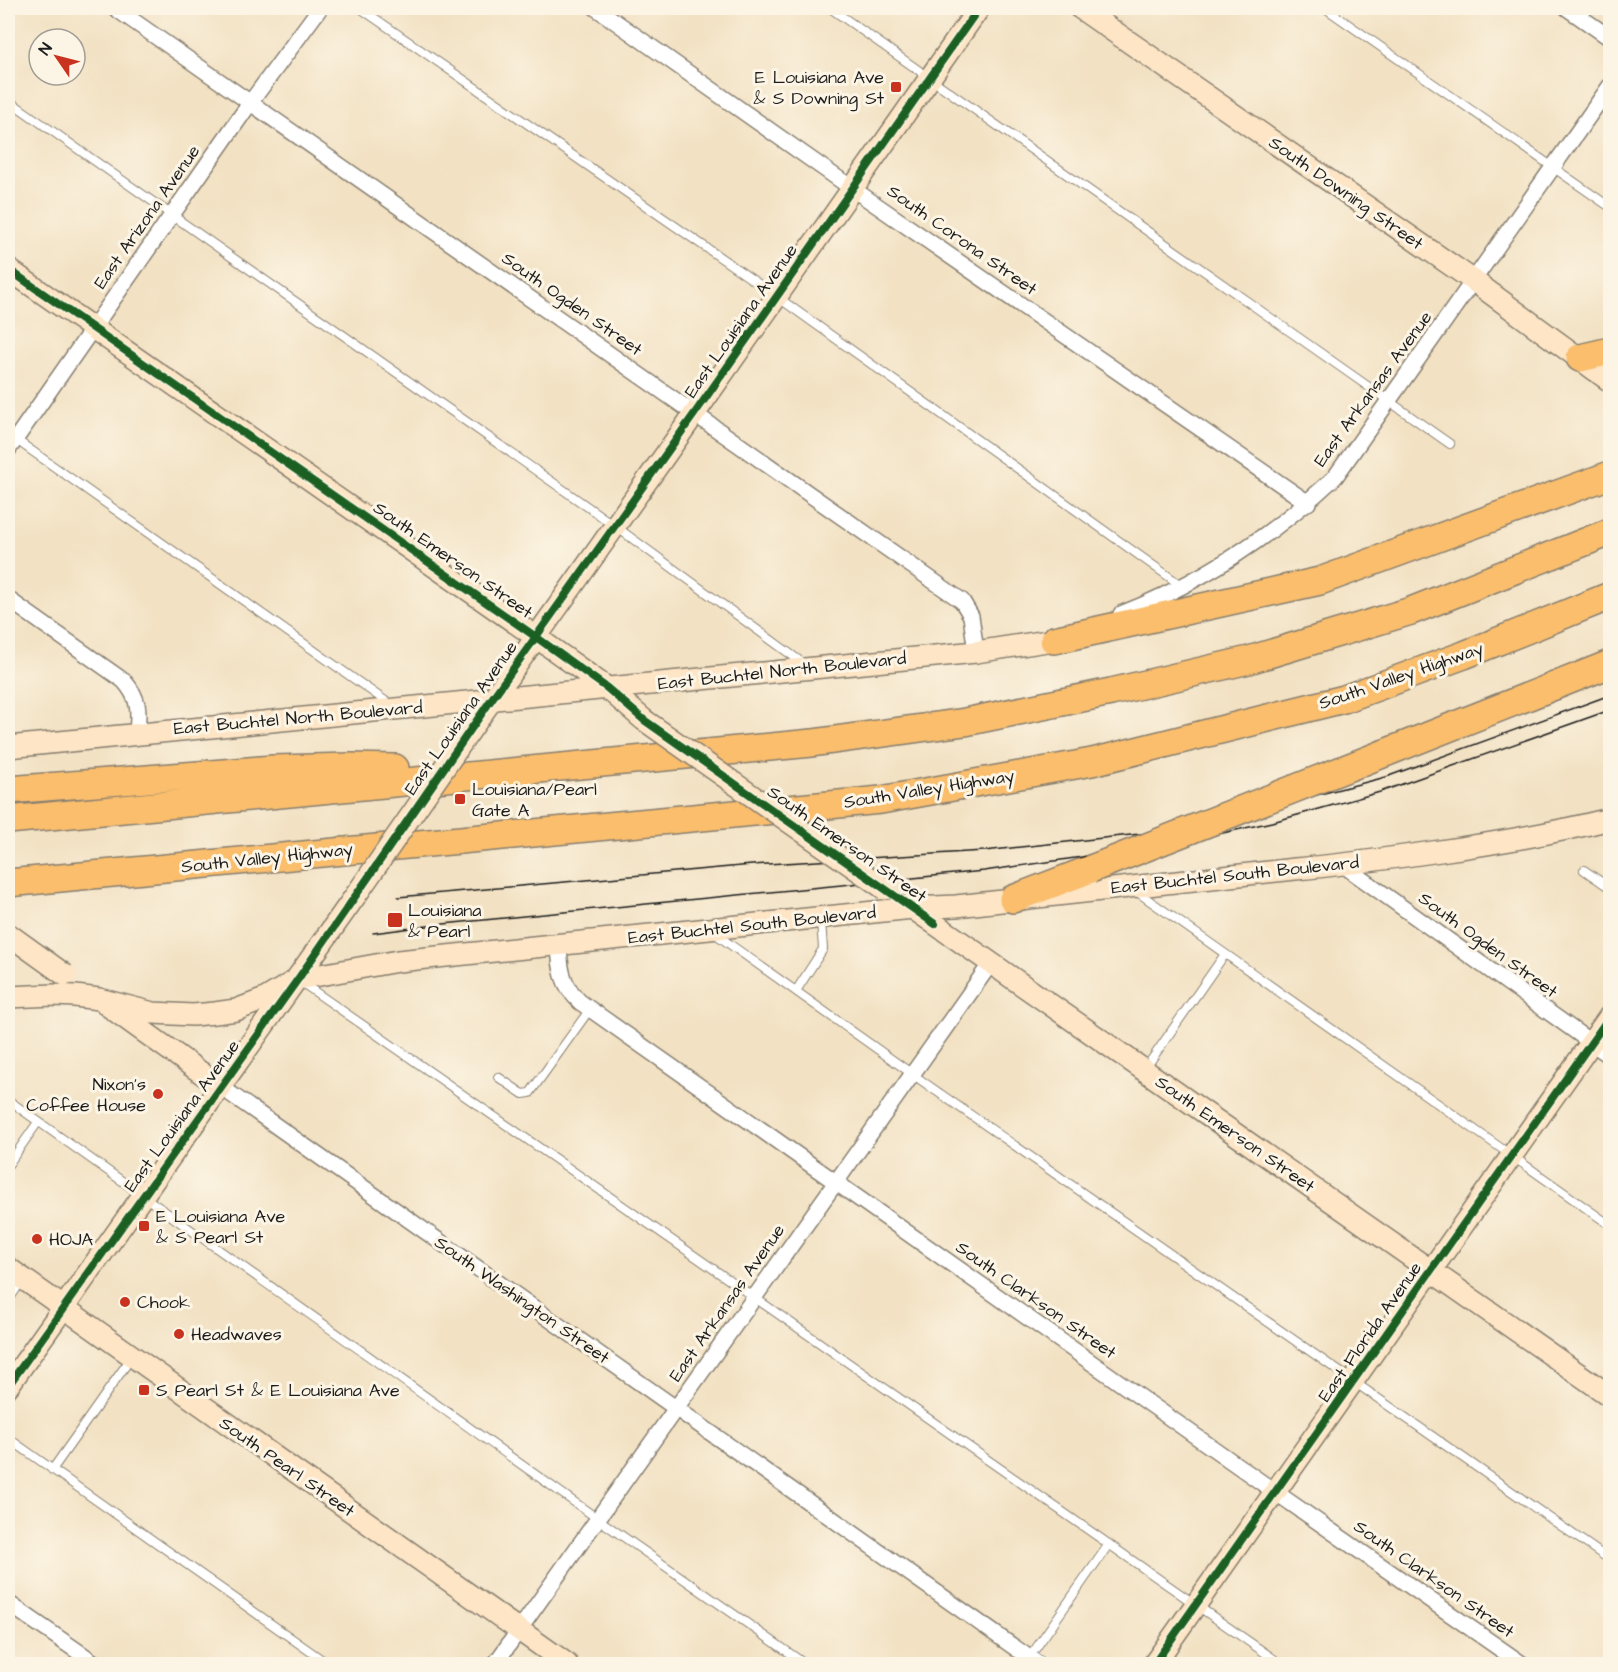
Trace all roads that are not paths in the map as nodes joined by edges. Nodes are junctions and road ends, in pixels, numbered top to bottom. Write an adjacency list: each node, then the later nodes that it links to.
1 (115, 8): 14 (street, South Ogden Street)
2 (320, 8): 14 (street, East Arizona Avenue)
3 (360, 8): 21 (lane)
4 (596, 8): 16 (street, South Corona Street)
5 (830, 8): 11 (lane)
6 (979, 8): 11 (main road, East Louisiana Avenue)
7 (1080, 8): 20 (main road, South Downing Street)
8 (1325, 8): 15 (lane)
9 (1567, 8): 10 (street)
10 (1611, 38)
11 (930, 78): 16 (main road, East Louisiana Avenue); 26 (lane)
12 (1611, 86): 15 (street, East Arkansas Avenue)
13 (8, 100): 18 (lane)
14 (250, 104): 18 (street, East Arizona Avenue); 27 (street, South Ogden Street)
15 (1553, 166): 17 (lane); 20 (street, East Arkansas Avenue)
16 (853, 189): 21 (main road, East Louisiana Avenue); 31 (street, South Corona Street)
17 (1611, 207)
18 (172, 215): 22 (street, East Arizona Avenue); 32 (lane)
19 (8, 269): 22 (main road, South Emerson Street)
20 (1474, 281): 24 (main road, South Downing Street); 26 (street, East Arkansas Avenue)
21 (776, 296): 27 (main road, East Louisiana Avenue); 34 (lane)
22 (93, 328): 28 (street, East Arizona Avenue); 38 (main road, South Emerson Street)
23 (1611, 351): 24 (highway)
24 (1580, 358): 25 (main road, South Downing Street)
25 (1611, 381)
26 (1389, 400): 29 (lane); 31 (street, East Arkansas Avenue)
27 (695, 413): 32 (main road, East Louisiana Avenue); 40 (street, South Ogden Street)
28 (10, 441): 46 (lane)
29 (1450, 444)
30 (1611, 475): 39 (highway)
31 (1308, 503): 34 (street, East Arkansas Avenue)
32 (615, 526): 38 (main road, East Louisiana Avenue); 42 (lane)
33 (1611, 532): 49 (highway)
34 (1183, 586): 39 (street, East Arkansas Avenue)
35 (1611, 596): 44 (highway, South Valley Highway)
36 (8, 599): 47 (street)
37 (1611, 612): 44 (highway)
38 (536, 637): 43 (main road, South Emerson Street); 45 (main road, East Louisiana Avenue)
39 (1054, 640): 40 (main road, East Buchtel North Boulevard)
40 (976, 652): 42 (main road, East Buchtel North Boulevard)
41 (1611, 664): 60 (highway, bridge)
42 (809, 668): 43 (main road, East Buchtel North Boulevard)
43 (607, 688): 45 (main road, East Buchtel North Boulevard); 61 (main road, South Emerson Street, bridge)
44 (1344, 699): 55 (highway, South Valley Highway)
45 (491, 700): 46 (main road, East Buchtel North Boulevard); 68 (main road, East Louisiana Avenue, bridge)
46 (396, 709): 47 (main road, East Buchtel North Boulevard)
47 (137, 733): 48 (main road, East Buchtel North Boulevard)
48 (8, 747)
49 (564, 767): 50 (highway); 52 (highway)
50 (8, 790)
51 (1611, 819): 53 (main road, East Buchtel South Boulevard)
52 (8, 820)
53 (1343, 865): 57 (main road, East Buchtel South Boulevard); 74 (street, South Ogden Street)
54 (1584, 870): 59 (lane)
55 (78, 876): 56 (highway, South Valley Highway); 58 (highway)
56 (8, 883)
57 (1130, 886): 60 (main road, East Buchtel South Boulevard); 66 (lane)
58 (8, 888)
59 (1611, 888)
60 (1013, 899): 61 (main road, East Buchtel South Boulevard)
61 (913, 909): 62 (main road, East Buchtel South Boulevard); 67 (main road, South Emerson Street)
62 (820, 918): 63 (main road, East Buchtel South Boulevard); 69 (lane)
63 (709, 929): 65 (main road, East Buchtel South Boulevard); 69 (lane)
64 (8, 934): 71 (main road, South Washington Street, bridge)
65 (559, 945): 68 (main road, East Buchtel South Boulevard); 72 (street, South Clarkson Street)
66 (1225, 954): 76 (lane); 82 (lane)
67 (991, 963): 76 (main road, South Emerson Street); 77 (street, East Arkansas Avenue)
68 (298, 980): 71 (main road, East Buchtel South Boulevard); 79 (main road, East Louisiana Avenue); 89 (lane)
69 (796, 991): 77 (lane)
70 (8, 997): 71 (main road, East Buchtel South Boulevard)
71 (99, 999): 79 (main road, South Washington Street)
72 (590, 1009): 78 (lane); 84 (street, South Clarkson Street)
73 (1611, 1016): 74 (main road, East Florida Avenue)
74 (1592, 1043): 75 (street, South Ogden Street); 82 (main road, East Florida Avenue)
75 (1611, 1056)
76 (1144, 1070): 87 (main road, South Emerson Street)
77 (913, 1074): 84 (street, East Arkansas Avenue); 93 (lane)
78 (498, 1077)
79 (221, 1087): 85 (main road, East Louisiana Avenue); 96 (street, South Washington Street)
80 (8, 1100): 81 (lane)
81 (38, 1122): 83 (lane); 85 (lane)
82 (1511, 1157): 86 (lane); 87 (main road, East Florida Avenue)
83 (8, 1165)
84 (836, 1182): 89 (street, East Arkansas Avenue); 99 (street, South Clarkson Street)
85 (143, 1196): 91 (main road, East Louisiana Avenue); 100 (lane)
86 (1611, 1226)
87 (1431, 1270): 93 (main road, East Florida Avenue); 95 (main road, South Emerson Street)
88 (15, 1274): 90 (lane); 91 (main road, South Pearl Street)
89 (755, 1297): 96 (street, East Arkansas Avenue); 101 (lane)
90 (8, 1301)
91 (63, 1308): 92 (main road, South Pearl Street); 94 (main road, East Louisiana Avenue)
92 (132, 1357): 98 (lane); 105 (main road, South Pearl Street)
93 (1354, 1380): 99 (main road, East Florida Avenue); 102 (lane)
94 (8, 1386)
95 (1611, 1396)
96 (676, 1408): 100 (street, East Arkansas Avenue); 106 (street, South Washington Street)
97 (8, 1438): 98 (lane)
98 (52, 1470): 108 (lane)
99 (1275, 1492): 104 (main road, East Florida Avenue); 114 (street, South Clarkson Street)
100 (598, 1519): 105 (street, East Arkansas Avenue); 111 (lane)
101 (1109, 1544): 104 (lane); 106 (lane)
102 (1611, 1560)
103 (8, 1603): 107 (street)
104 (1196, 1605): 112 (main road, East Florida Avenue); 113 (lane)
105 (519, 1631): 109 (street, East Arkansas Avenue); 110 (main road, South Pearl Street)
106 (1033, 1661)
107 (96, 1665)
108 (328, 1665)
109 (495, 1665)
110 (567, 1665)
111 (806, 1665)
112 (1154, 1665)
113 (1281, 1665)
114 (1522, 1665)

